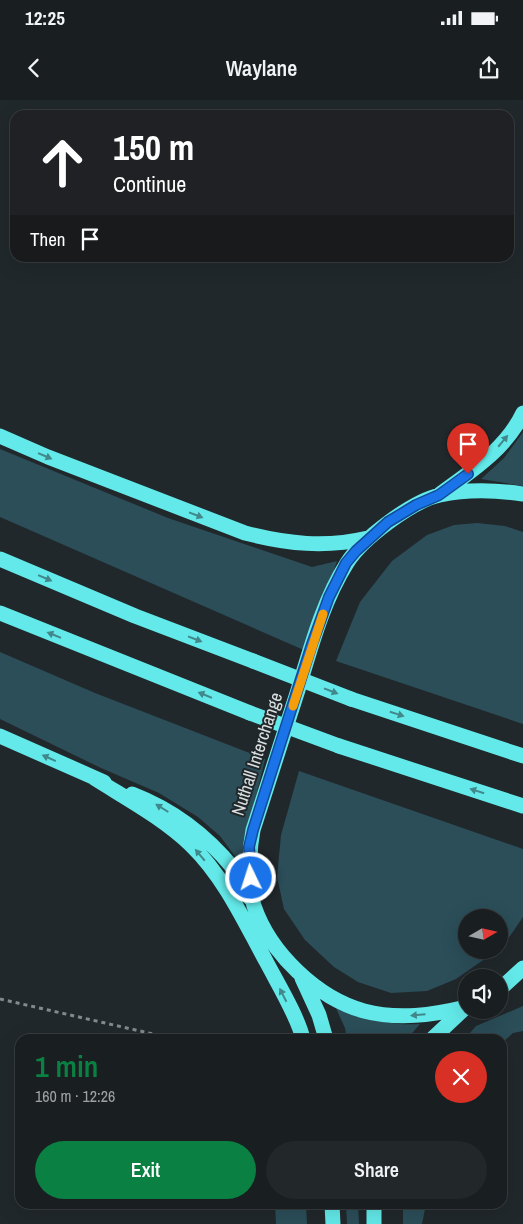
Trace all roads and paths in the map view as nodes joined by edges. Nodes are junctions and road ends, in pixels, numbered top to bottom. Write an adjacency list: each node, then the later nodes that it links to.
1 (523, 413): 4 (highway, one-way to 1)
2 (0, 436): 5 (highway, one-way to 5)
3 (523, 494): 4 (highway, Nuthall Interchange)
4 (439, 495): 5 (highway, Nuthall Interchange)
5 (370, 538): 12 (highway, Nuthall Interchange)
6 (0, 559): 9 (highway, one-way to 9, bridge)
7 (0, 613): 11 (highway, one-way to 7, bridge)
8 (0, 736): 10 (highway, one-way to 8)
9 (523, 756)
10 (94, 778): 12 (highway, one-way to 10); 20 (highway, one-way to 10)
11 (523, 806)
12 (254, 905): 14 (highway, Nuthall Interchange)
13 (522, 971): 15 (highway)
14 (300, 974): 17 (highway, Nuthall Interchange, one-way to 14); 21 (highway)
15 (508, 983)
16 (0, 999): 19 (path)
17 (458, 1009)
18 (458, 1015): 22 (highway)
19 (153, 1034)
20 (301, 1034)
21 (325, 1034)
22 (437, 1034)
23 (332, 1209): 25 (highway)
24 (374, 1209): 26 (highway)
25 (332, 1224)
26 (374, 1224)

